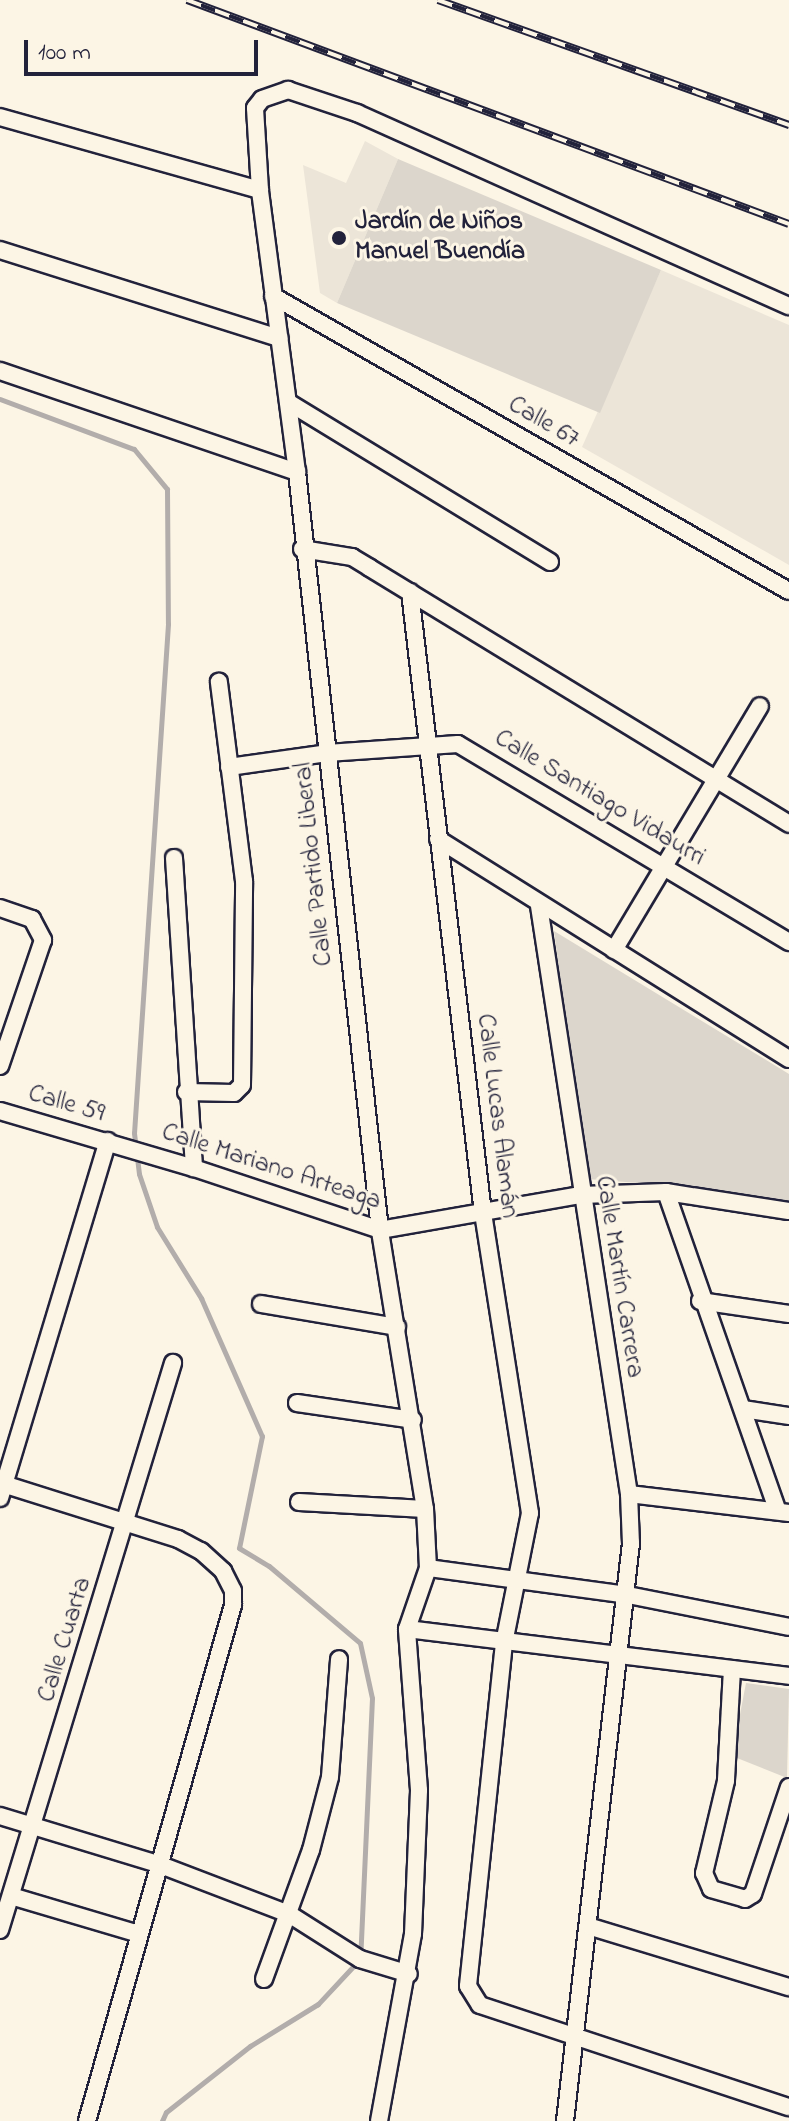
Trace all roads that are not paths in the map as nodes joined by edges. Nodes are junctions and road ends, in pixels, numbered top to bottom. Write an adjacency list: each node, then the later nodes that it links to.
1 (0, 117): 2 (street)
2 (260, 190): 4 (street, Calle Partido Liberal); 5 (street, Calle Partido Liberal)
3 (0, 250): 6 (street)
4 (273, 296): 6 (street, Calle Partido Liberal); 12 (street, Calle 67)
5 (789, 306)
6 (279, 338): 8 (street, Calle Partido Liberal)
7 (0, 371): 9 (street)
8 (288, 402): 9 (street, Calle Partido Liberal); 11 (street)
9 (297, 472): 10 (street, Calle Partido Liberal)
10 (302, 549): 13 (street); 17 (street, Calle Partido Liberal)
11 (550, 562)
12 (789, 591)
13 (410, 592): 16 (street, Calle Lucas Alamán); 19 (street)
14 (219, 682): 18 (street)
15 (760, 706): 19 (street)
16 (425, 744): 17 (street, Calle Santiago Vidaurri); 21 (street, Calle Lucas Alamán); 23 (street, Calle Santiago Vidaurri)
17 (327, 753): 18 (street, Calle Santiago Vidaurri); 38 (street, Calle Partido Liberal)
18 (229, 767): 30 (street)
19 (716, 780): 20 (street); 23 (street)
20 (789, 824)
21 (438, 839): 24 (street); 37 (street, Calle Lucas Alamán)
22 (174, 858): 30 (street)
23 (663, 864): 26 (street, Calle Santiago Vidaurri); 27 (street)
24 (539, 906): 27 (street); 35 (street, Calle Martín Carrera)
25 (0, 908): 29 (street)
26 (789, 942)
27 (614, 950): 28 (street)
28 (789, 1059)
29 (0, 1066)
30 (186, 1092): 33 (street)
31 (0, 1111): 32 (street, Calle 59)
32 (113, 1143): 33 (street, Calle Mariano Arteaga); 48 (street)
33 (194, 1168): 38 (street, Calle Mariano Arteaga)
34 (666, 1192): 35 (street, Calle Mariano Arteaga); 36 (street, Calle Mariano Arteaga); 39 (street)
35 (581, 1195): 37 (street, Calle Mariano Arteaga); 49 (street, Calle Martín Carrera)
36 (789, 1211)
37 (483, 1213): 38 (street, Calle Mariano Arteaga); 55 (street, Calle Lucas Alamán)
38 (380, 1230): 42 (street, Calle Partido Liberal)
39 (700, 1301): 41 (street); 45 (street)
40 (261, 1304): 42 (street)
41 (789, 1314)
42 (397, 1327): 47 (street, Calle Partido Liberal)
43 (173, 1363): 53 (street, Calle Cuarta)
44 (297, 1403): 47 (street)
45 (743, 1409): 46 (street); 52 (street)
46 (789, 1416)
47 (413, 1420): 51 (street, Calle Partido Liberal)
48 (2, 1488): 53 (street)
49 (629, 1494): 52 (street); 56 (street, Calle Martín Carrera)
50 (299, 1502): 51 (street)
51 (425, 1509): 54 (street, Calle Partido Liberal)
52 (783, 1512)
53 (127, 1525): 66 (street, Calle Cuarta); 67 (street)
54 (428, 1568): 55 (street); 58 (street, Calle Partido Liberal)
55 (520, 1581): 56 (street); 59 (street, Calle Lucas Alamán)
56 (628, 1595): 57 (street); 60 (street, Calle Martín Carrera)
57 (789, 1627)
58 (407, 1629): 59 (street); 73 (street)
59 (504, 1643): 60 (street); 76 (street, Calle Lucas Alamán)
60 (620, 1655): 62 (street); 70 (street, Calle Martín Carrera)
61 (339, 1659): 69 (street)
62 (732, 1669): 63 (street); 64 (street)
63 (789, 1676)
64 (789, 1787)
65 (0, 1816): 66 (street)
66 (32, 1826): 67 (street); 68 (street, Calle Cuarta)
67 (158, 1864): 69 (street); 72 (street)
68 (11, 1896): 71 (street, Calle Cuarta); 72 (street)
69 (289, 1914): 73 (street); 74 (street)
70 (591, 1927): 75 (street); 76 (street, Calle Martín Carrera)
71 (0, 1930)
72 (139, 1934): 78 (street)
73 (409, 1974): 79 (street)
74 (264, 1979)
75 (789, 1987)
76 (575, 2035): 77 (street); 80 (street, Calle Martín Carrera)
77 (789, 2107)
78 (87, 2121)
79 (379, 2121)
80 (565, 2121)

